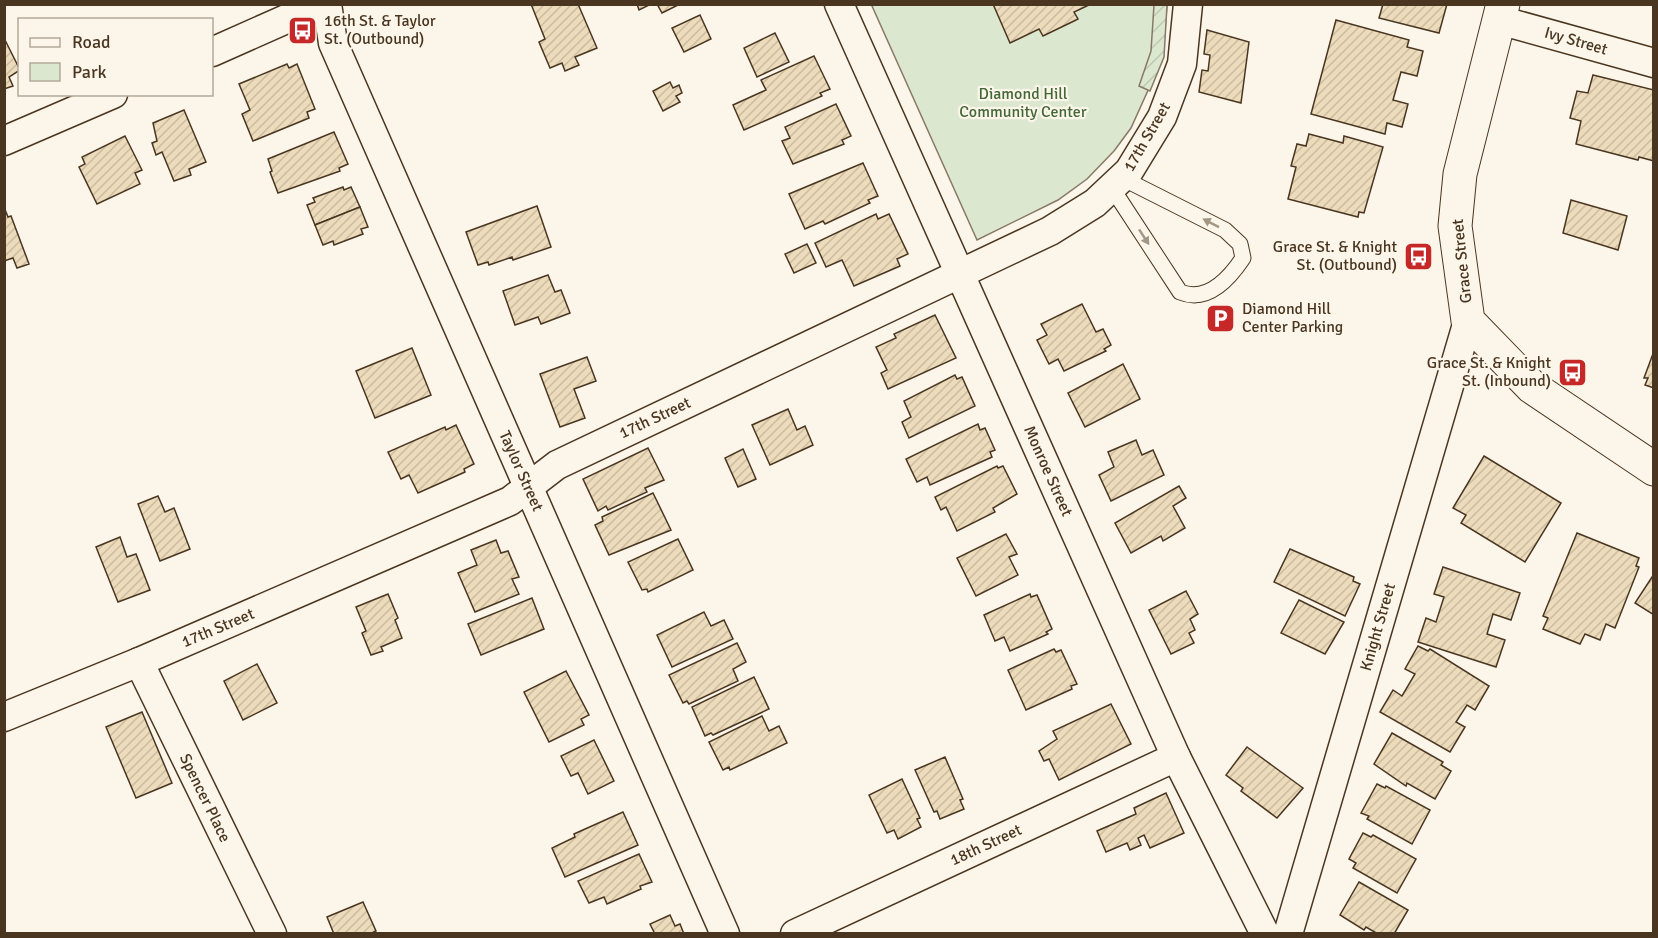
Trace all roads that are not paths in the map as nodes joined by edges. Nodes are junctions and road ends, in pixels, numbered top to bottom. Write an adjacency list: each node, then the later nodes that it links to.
1 (320, 4): 6 (street)
2 (327, 4): 14 (street, Taylor Street)
3 (838, 4): 11 (street, Monroe Street)
4 (1188, 4): 10 (street, 17th Street)
5 (1501, 12): 7 (street, Ivy Street); 12 (main road, Grace Street)
6 (213, 52)
7 (1653, 63)
8 (108, 96): 9 (street)
9 (4, 141)
10 (1117, 183): 10 (lane, one-way to 10); 11 (street, 17th Street)
11 (960, 275): 14 (street, 17th Street); 17 (street, Monroe Street)
12 (1468, 321): 13 (main road, Grace Street); 22 (street, Knight Street)
13 (1653, 470)
14 (528, 487): 15 (street, 17th Street); 19 (street, Taylor Street)
15 (139, 662): 16 (street, 17th Street); 18 (street, Spencer Place)
16 (4, 717)
17 (1176, 756): 20 (street, 18th Street); 21 (street, Monroe Street)
18 (272, 933)
19 (725, 933)
20 (795, 933)
21 (1265, 933)
22 (1288, 933)

